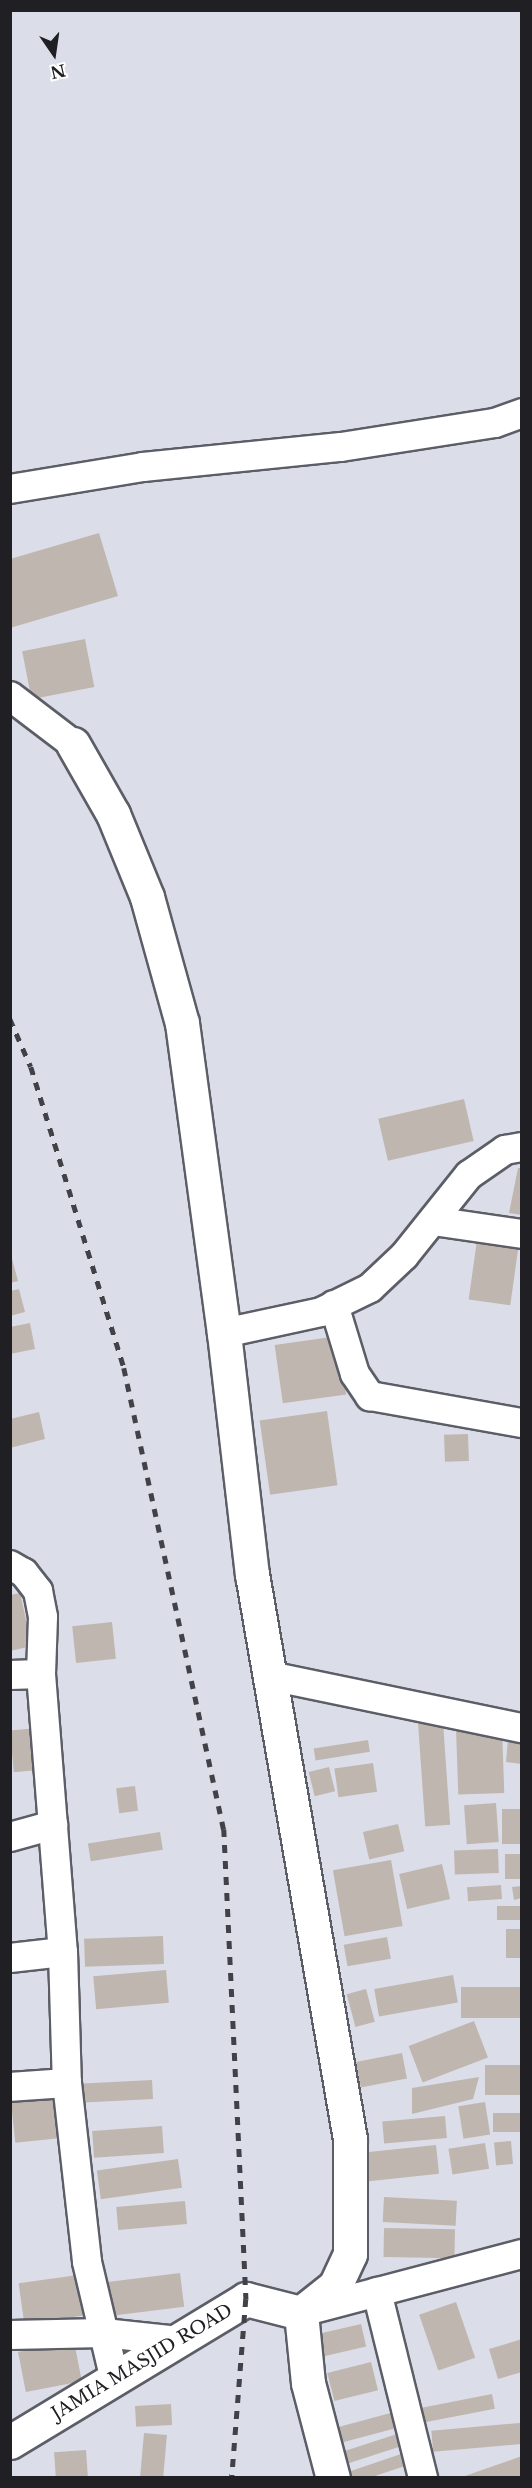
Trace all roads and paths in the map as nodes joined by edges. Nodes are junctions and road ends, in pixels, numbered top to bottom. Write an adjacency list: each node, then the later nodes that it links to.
1 (522, 413): 2 (street)
2 (10, 489)
3 (10, 696): 4 (street)
4 (73, 744): 9 (street)
5 (522, 1147): 6 (street)
6 (433, 1221): 7 (street); 8 (street)
7 (522, 1234)
8 (334, 1305): 9 (street); 10 (street)
9 (224, 1333): 14 (street)
10 (522, 1423)
11 (10, 1565): 12 (street)
12 (42, 1674): 13 (street); 16 (street)
13 (10, 1675)
14 (270, 1676): 15 (street); 24 (street)
15 (522, 1728)
16 (53, 1825): 17 (street); 18 (street)
17 (10, 1837)
18 (63, 1952): 19 (street); 20 (street)
19 (10, 1958)
20 (67, 2084): 21 (street); 25 (street)
21 (10, 2086)
22 (522, 2254): 23 (street, JAMIA MASJID ROAD)
23 (376, 2292): 24 (street, JAMIA MASJID ROAD); 31 (street)
24 (301, 2313): 27 (street, JAMIA MASJID ROAD); 30 (street)
25 (104, 2332): 26 (street); 27 (street); 28 (street)
26 (10, 2335)
27 (179, 2341): 28 (street, JAMIA MASJID ROAD)
28 (115, 2380): 29 (street, JAMIA MASJID ROAD)
29 (10, 2442)
30 (333, 2478)
31 (423, 2478)

